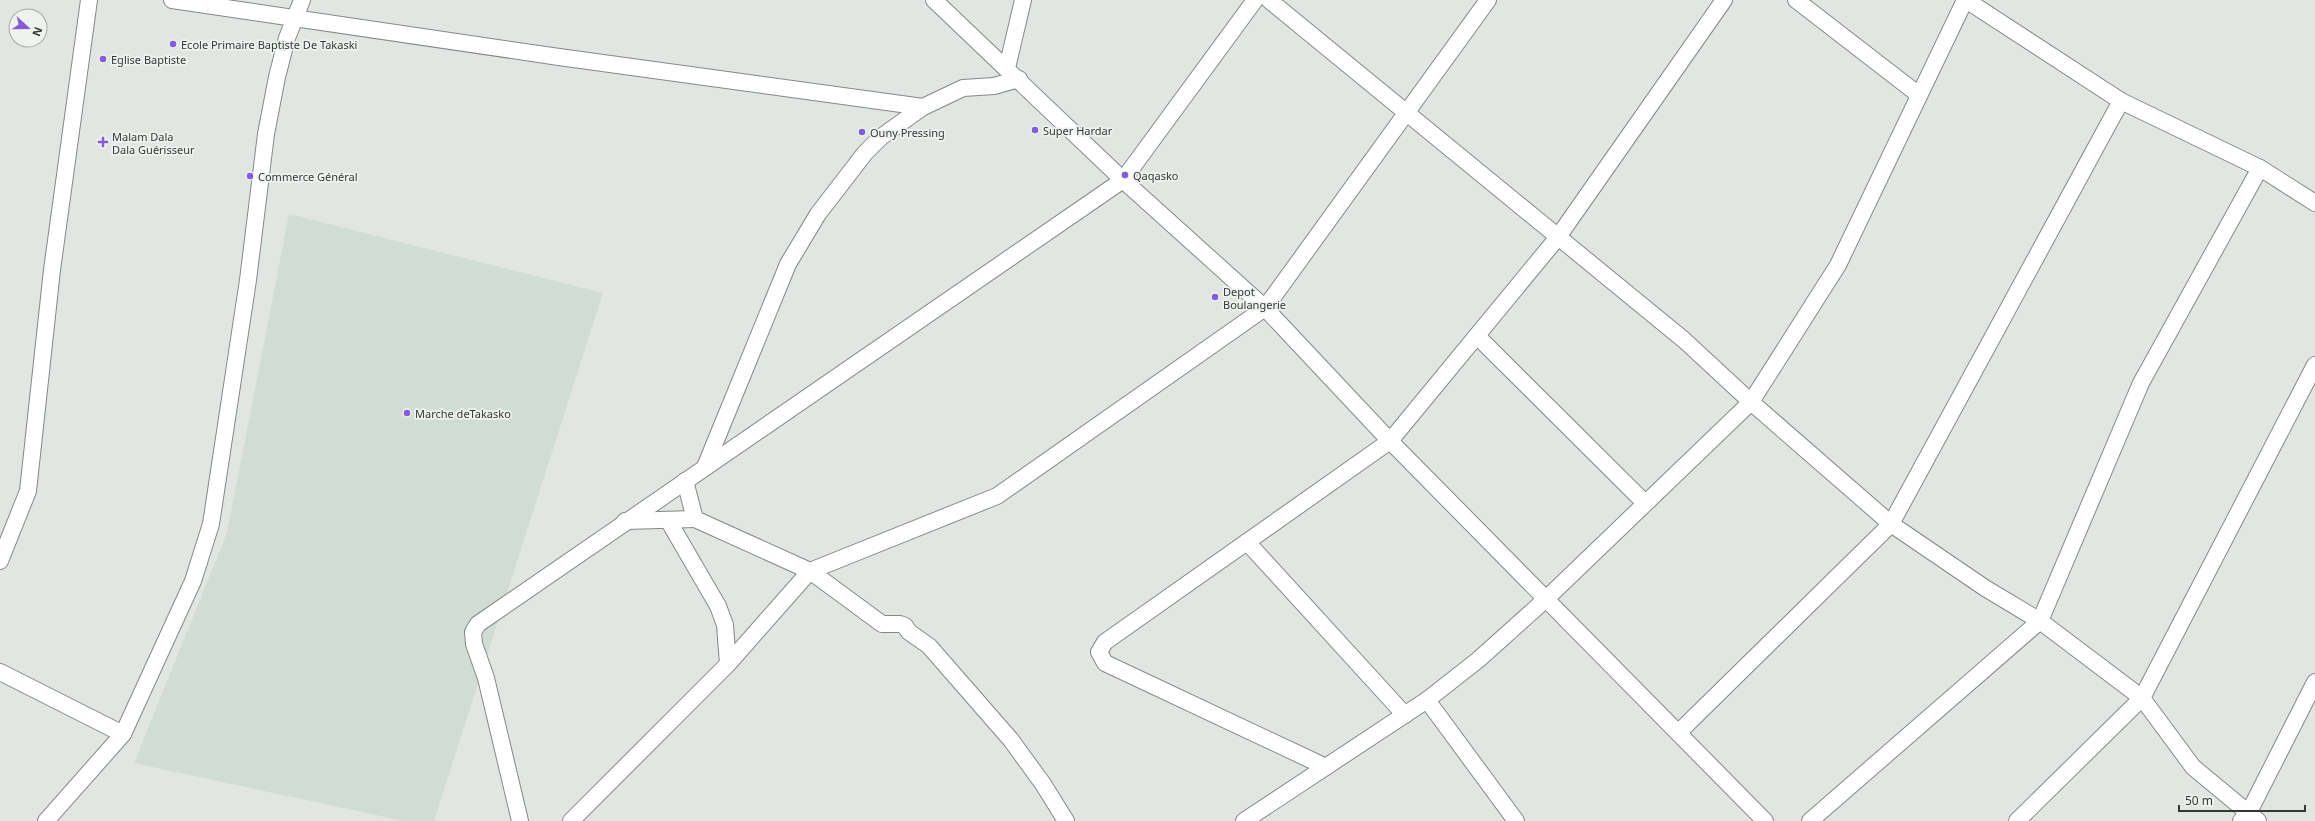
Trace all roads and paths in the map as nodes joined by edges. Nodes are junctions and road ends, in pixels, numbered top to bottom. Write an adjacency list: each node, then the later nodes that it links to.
1 (89, 0): 36 (street)
2 (172, 0): 12 (street)
3 (302, 0): 12 (street)
4 (934, 0): 13 (street)
5 (1024, 0): 13 (street)
6 (1255, 0): 20 (street)
7 (1269, 0): 18 (street)
8 (1488, 0): 18 (street)
9 (1724, 0): 22 (street)
10 (1796, 0): 15 (street)
11 (1966, 0): 15 (street); 16 (street)
12 (295, 17): 17 (street); 47 (street)
13 (1007, 68): 14 (street)
14 (1019, 79): 17 (street); 20 (street)
15 (1919, 95): 26 (street)
16 (2121, 101): 19 (street); 34 (street)
17 (923, 107): 28 (street)
18 (1406, 113): 22 (street); 23 (street)
19 (2260, 168): 21 (street); 39 (street)
20 (1123, 180): 23 (street); 28 (street)
21 (2315, 203)
22 (1558, 237): 24 (street); 26 (street)
23 (1265, 308): 27 (street); 37 (street)
24 (1477, 336): 27 (street); 30 (street)
25 (2315, 365): 43 (street)
26 (1751, 402): 30 (street); 34 (street)
27 (1390, 441): 35 (street); 38 (street)
28 (705, 467): 29 (street)
29 (685, 481): 31 (street); 33 (street)
30 (1645, 503): 38 (street)
31 (695, 519): 32 (street); 37 (street)
32 (668, 520): 33 (street); 40 (street)
33 (626, 521): 51 (street)
34 (1891, 524): 39 (street); 46 (street)
35 (1247, 542): 45 (street); 48 (street)
36 (0, 561)
37 (810, 571): 40 (street); 53 (street)
38 (1546, 599): 44 (street); 46 (street)
39 (2040, 621): 43 (street); 57 (street)
40 (728, 664): 52 (street)
41 (0, 672): 47 (street)
42 (2315, 682): 49 (street)
43 (2142, 698): 49 (street); 58 (street)
44 (1427, 700): 45 (street); 55 (street)
45 (1405, 714): 48 (street)
46 (1679, 732): 56 (street)
47 (123, 734): 50 (street)
48 (1326, 767): 54 (street)
49 (2249, 819)
50 (46, 821)
51 (520, 821)
52 (571, 821)
53 (1066, 821)
54 (1244, 821)
55 (1516, 821)
56 (1765, 821)
57 (1810, 821)
58 (2017, 821)

